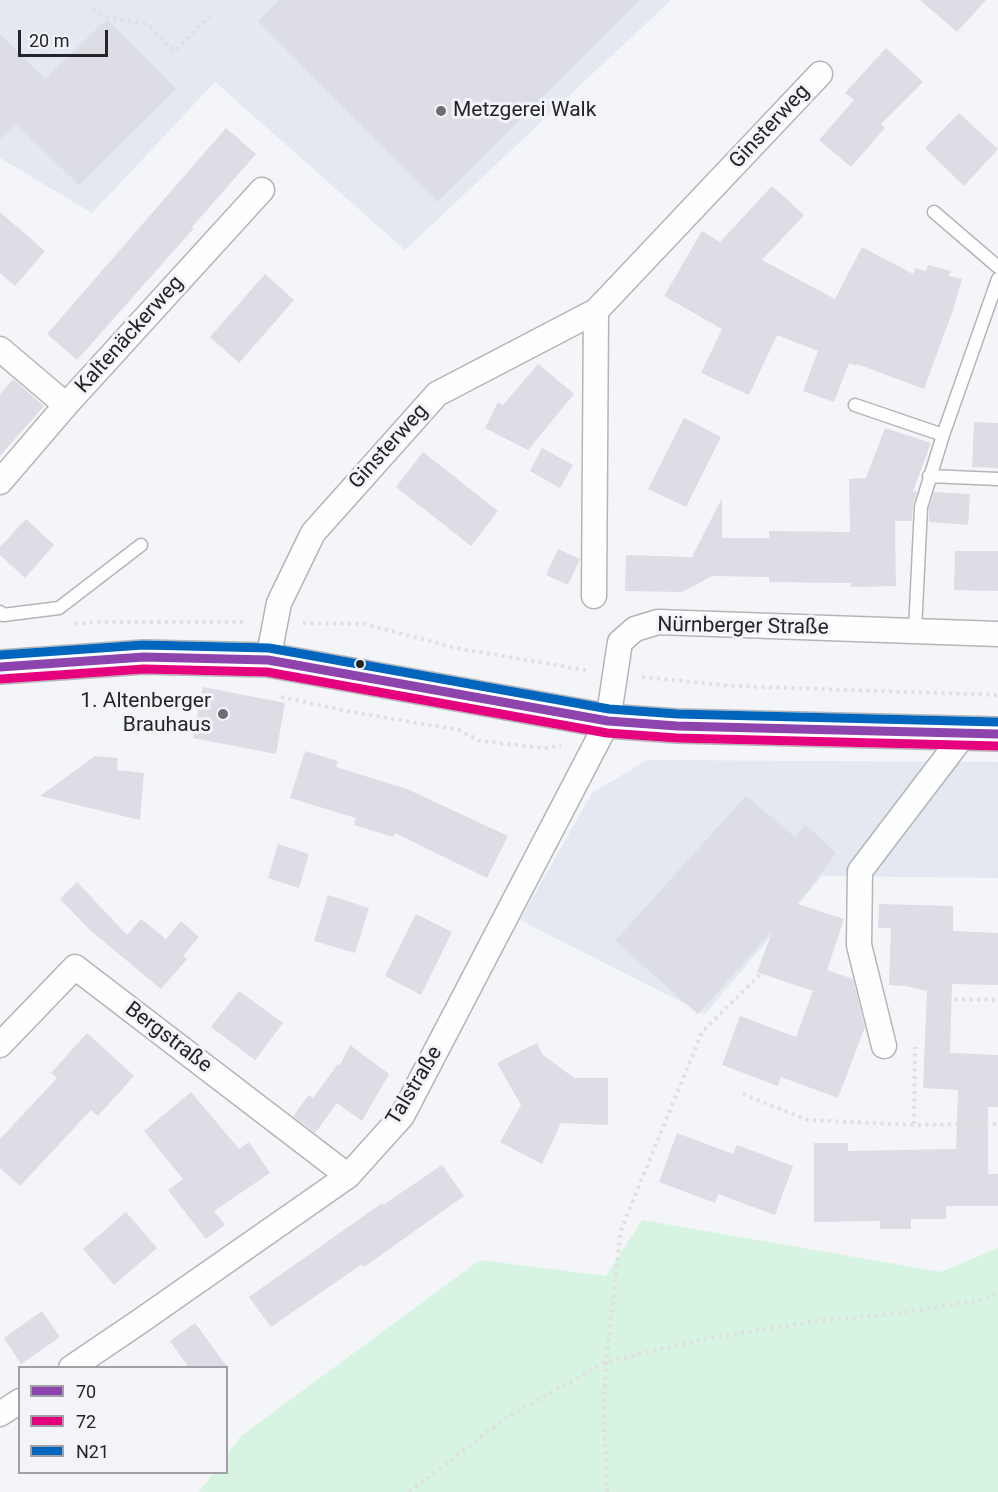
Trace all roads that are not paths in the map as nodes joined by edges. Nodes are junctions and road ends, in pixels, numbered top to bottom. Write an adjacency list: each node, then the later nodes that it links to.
1 (820, 74): 6 (street, Ginsterweg)
2 (262, 190): 8 (street, Kaltenäckerweg)
3 (934, 212): 4 (lane)
4 (998, 267)
5 (998, 279): 10 (lane)
6 (596, 311): 15 (street); 19 (street, Ginsterweg)
7 (0, 349): 8 (street)
8 (66, 405): 13 (street, Kaltenäckerweg)
9 (855, 405): 10 (lane)
10 (943, 435): 11 (lane)
11 (929, 476): 12 (lane); 17 (lane)
12 (998, 479)
13 (0, 482)
14 (141, 545): 16 (lane)
15 (594, 596)
16 (0, 612)
17 (915, 631): 18 (street, Nürnberger Straße); 21 (street, Nürnberger Straße)
18 (998, 633)
19 (268, 660): 20 (main road); 21 (main road)
20 (0, 668)
21 (608, 721): 22 (main road); 26 (street, Talstraße)
22 (965, 733): 23 (main road); 25 (street)
23 (998, 734)
24 (0, 1045): 26 (street, Bergstraße)
25 (884, 1046)
26 (348, 1176): 27 (street, Talstraße)
27 (74, 1366)
28 (18, 1402): 29 (street)
29 (0, 1414)

